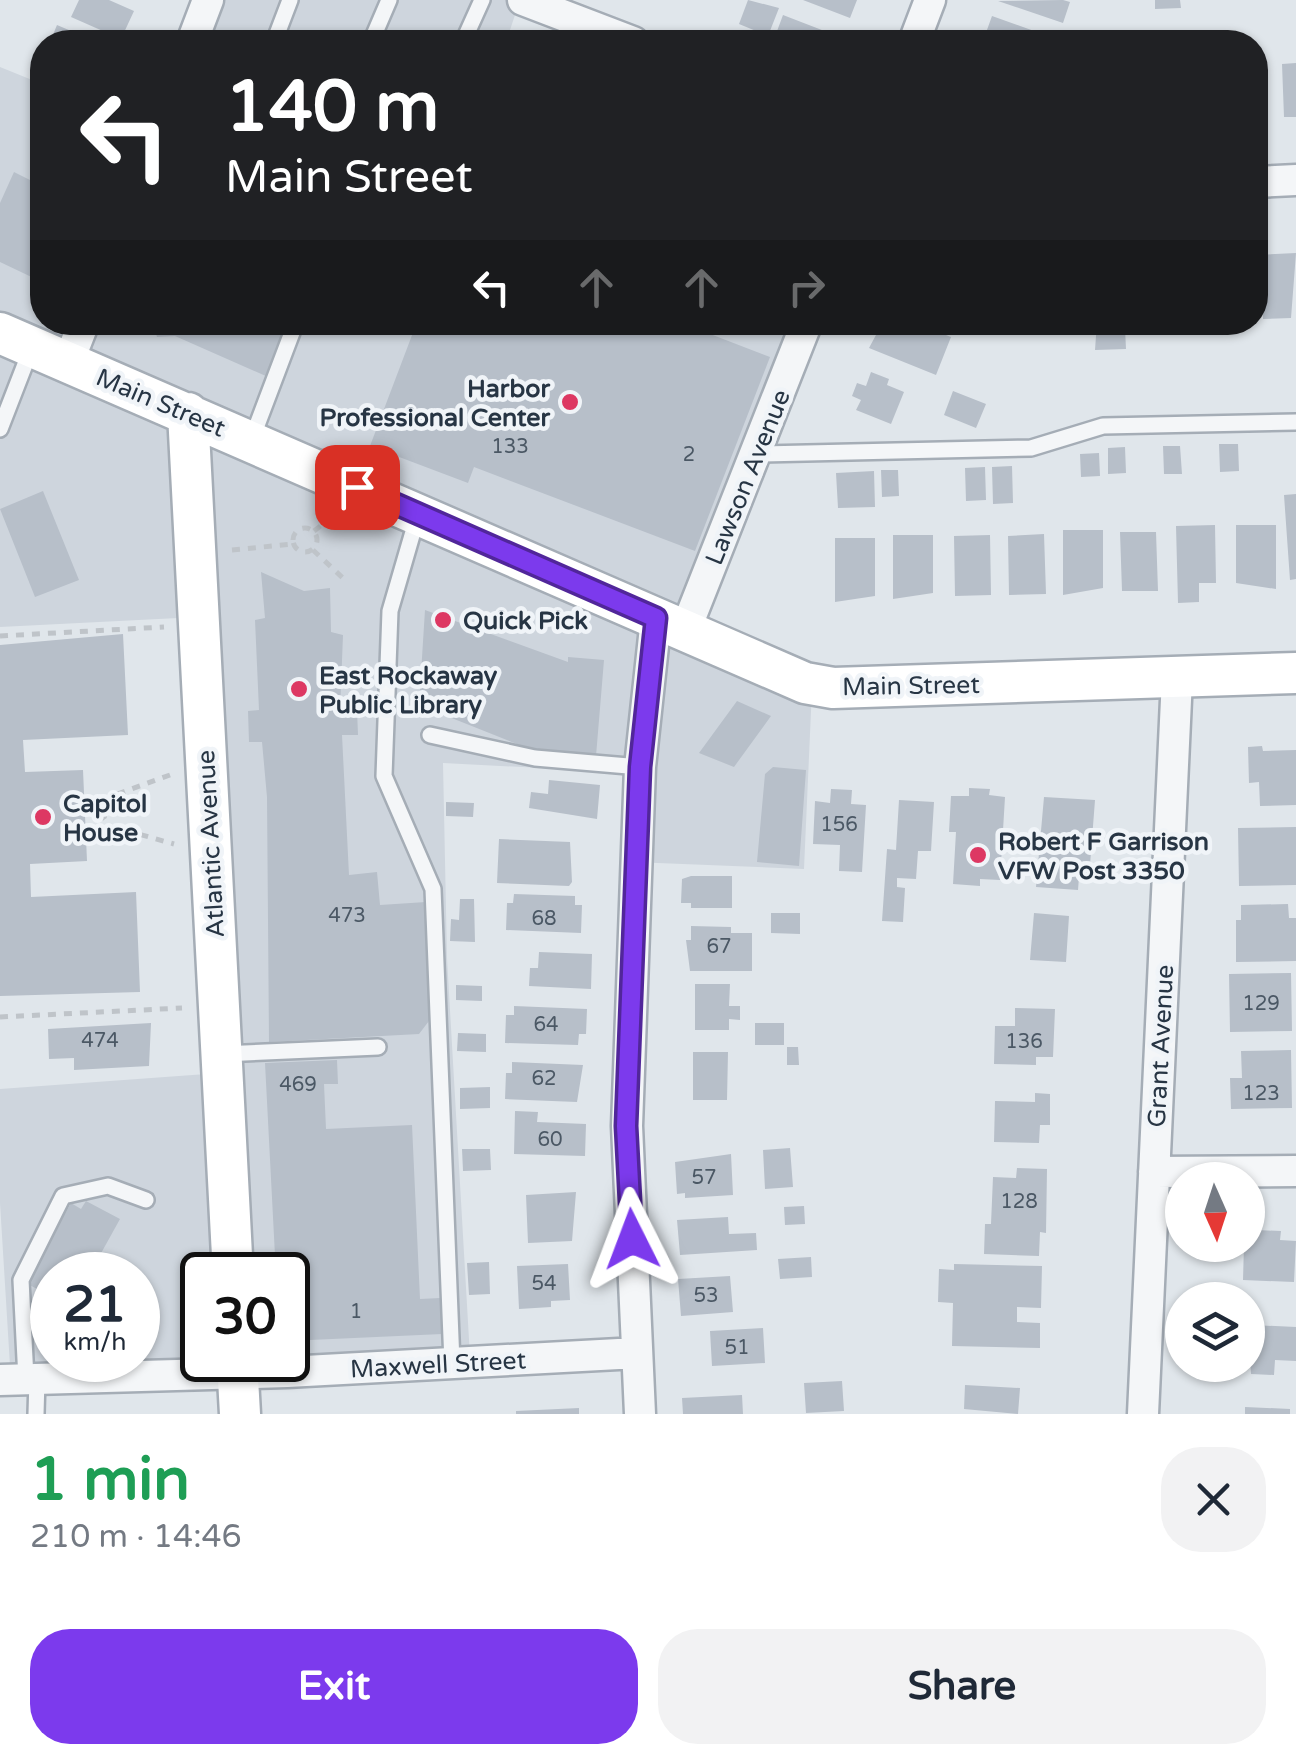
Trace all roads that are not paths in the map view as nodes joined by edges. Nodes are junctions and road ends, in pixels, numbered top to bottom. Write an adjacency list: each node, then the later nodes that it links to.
1 (208, 0): 7 (street)
2 (290, 0): 8 (lane)
3 (389, 0): 9 (lane)
4 (482, 0): 10 (lane)
5 (523, 0): 11 (street)
6 (930, 0): 12 (street)
7 (197, 30)
8 (279, 30)
9 (376, 30)
10 (468, 30)
11 (602, 30)
12 (919, 30)
13 (1296, 180): 14 (street)
14 (1268, 181)
15 (79, 335): 19 (street)
16 (291, 335): 23 (lane)
17 (802, 335): 24 (street, Lawson Avenue)
18 (16, 340): 19 (main road, Main Street); 22 (lane)
19 (68, 362): 20 (main road, Main Street)
20 (188, 413): 23 (main road, Main Street); 32 (main road, Atlantic Avenue)
21 (1296, 422): 24 (lane)
22 (0, 429)
23 (251, 441): 25 (main road, Main Street)
24 (756, 454): 26 (street, Lawson Avenue)
25 (418, 514): 26 (main road, Main Street); 38 (lane)
26 (671, 625): 28 (main road, Main Street); 30 (street, Lawson Avenue)
27 (1296, 674): 28 (main road, Main Street)
28 (1177, 678): 34 (street, Grant Avenue)
29 (430, 735): 30 (lane)
30 (640, 767): 37 (street, Lawson Avenue)
31 (378, 1047): 32 (lane)
32 (221, 1054): 36 (main road, Atlantic Avenue)
33 (1296, 1171): 34 (street)
34 (1154, 1172): 46 (street, Grant Avenue)
35 (146, 1200): 41 (lane)
36 (232, 1252)
37 (637, 1352): 38 (street, Maxwell Street); 45 (street, Lawson Avenue)
38 (452, 1363): 39 (street, Maxwell Street)
39 (310, 1365)
40 (180, 1370): 41 (street, Maxwell Street)
41 (21, 1380): 43 (lane)
42 (239, 1382): 44 (main road)
43 (36, 1414)
44 (240, 1414)
45 (640, 1414)
46 (1143, 1414)

